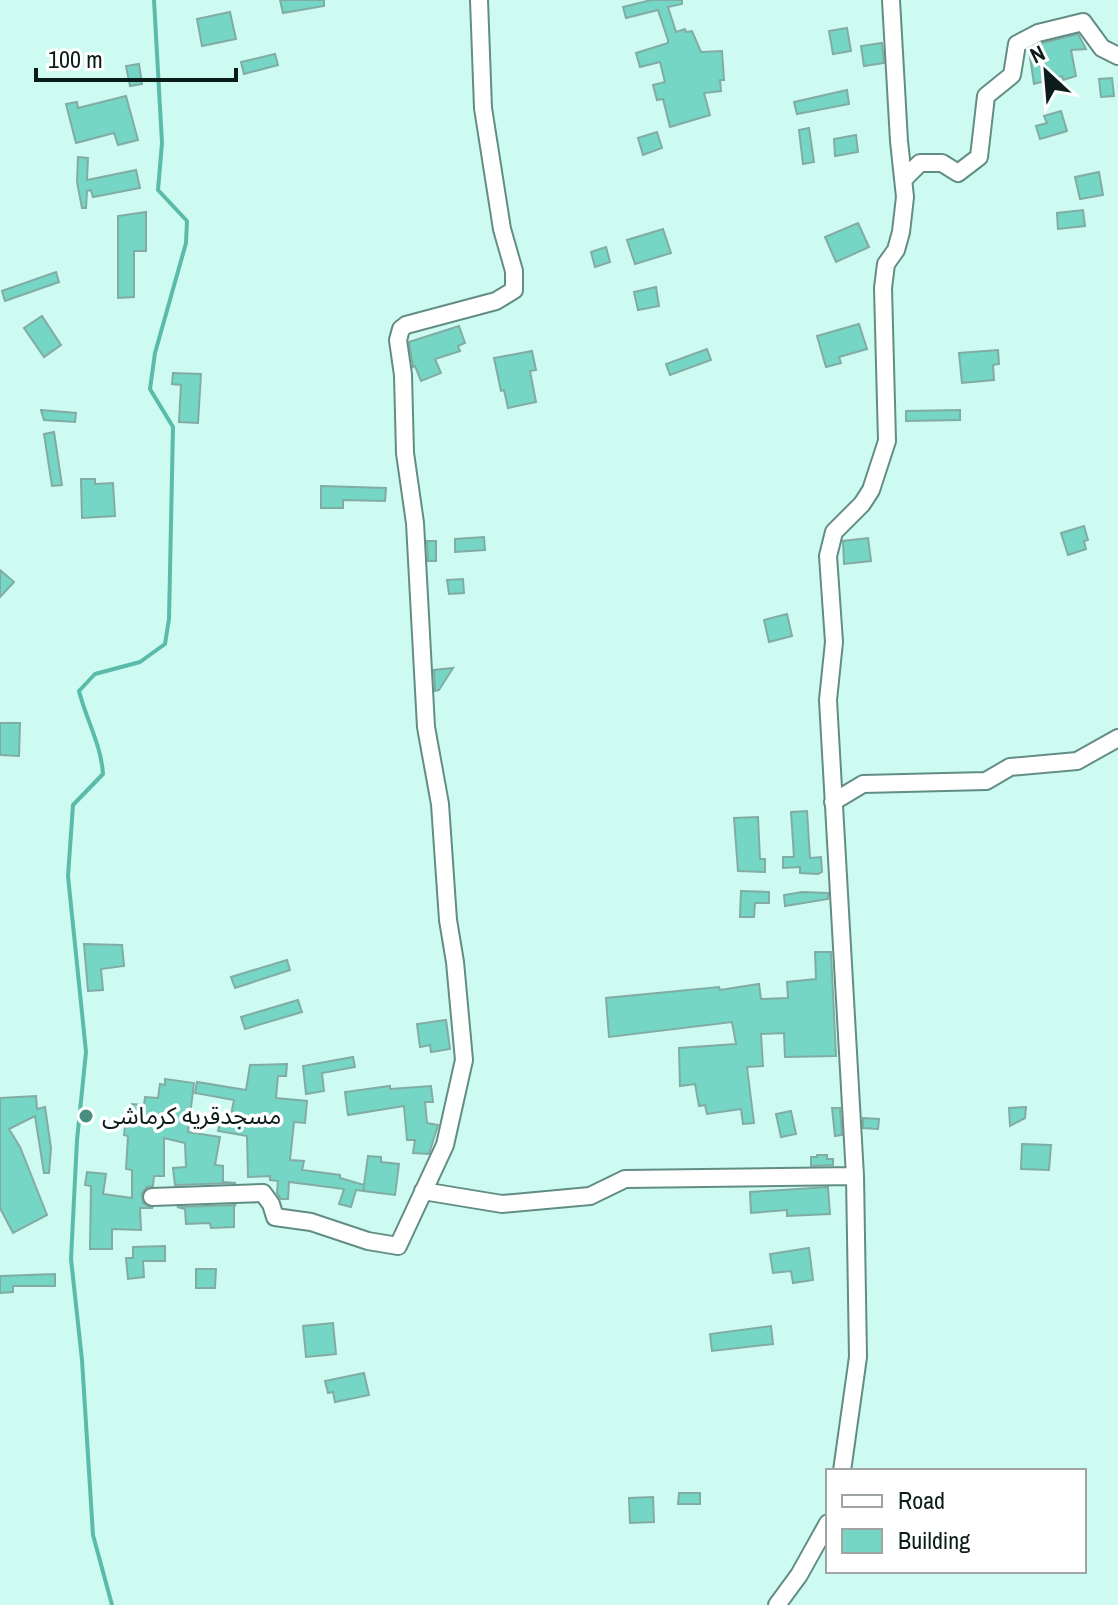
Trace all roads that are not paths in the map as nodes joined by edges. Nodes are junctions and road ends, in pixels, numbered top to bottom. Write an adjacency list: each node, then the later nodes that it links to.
1 (479, 0): 8 (street)
2 (891, 0): 4 (street)
3 (1118, 56): 4 (street)
4 (904, 179): 6 (street)
5 (1118, 738): 6 (street)
6 (833, 802): 7 (street)
7 (855, 1176): 8 (street); 10 (street)
8 (423, 1191): 9 (street)
9 (152, 1197)
10 (842, 1469)
11 (826, 1527): 12 (street)
12 (777, 1605)

